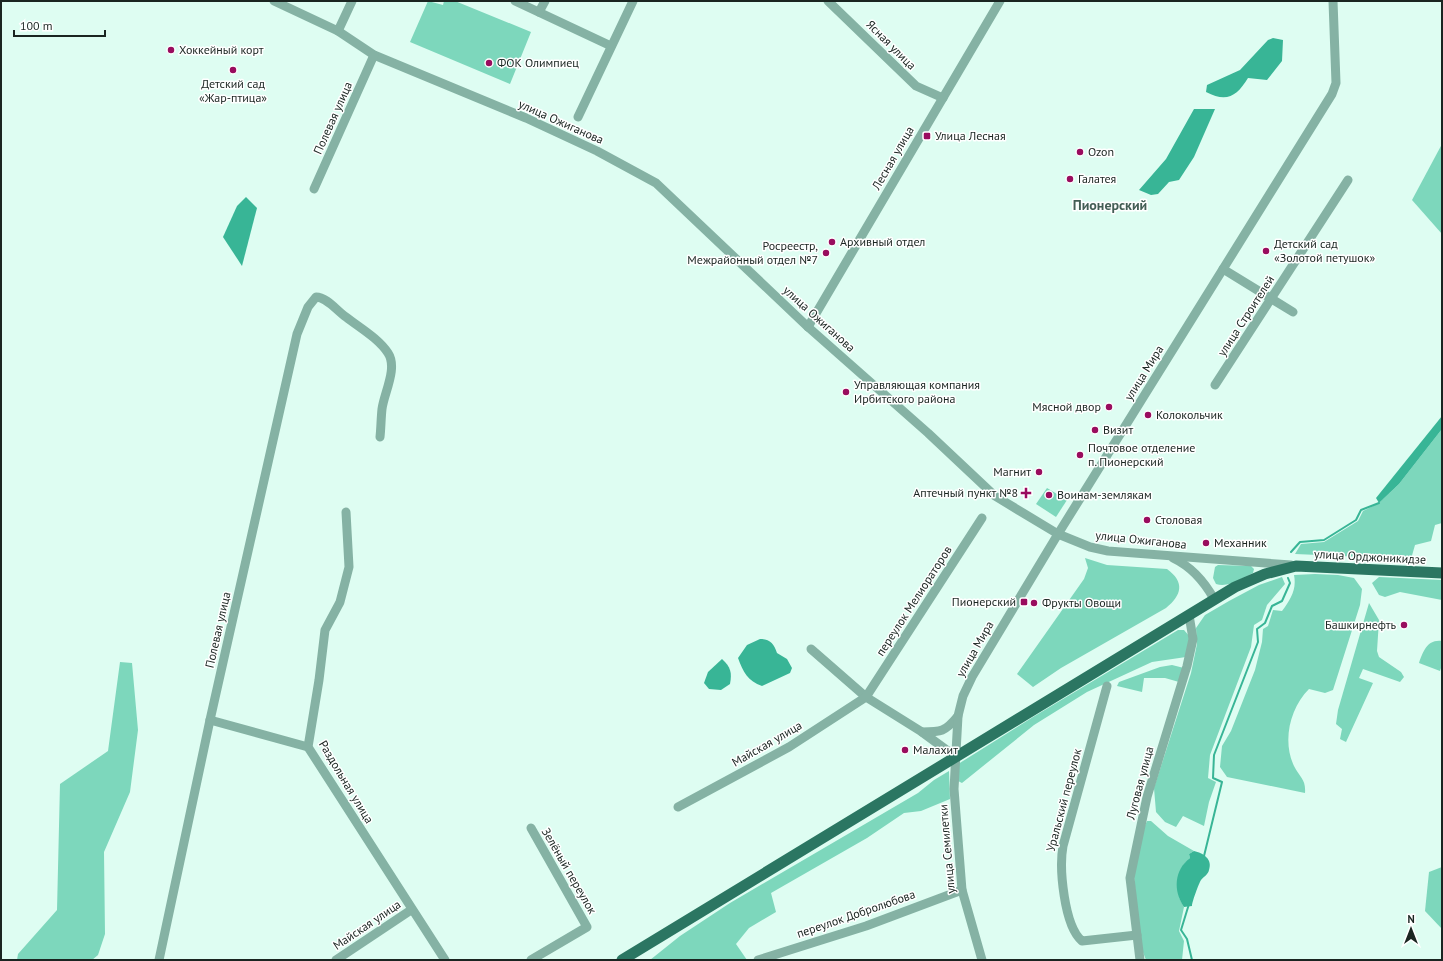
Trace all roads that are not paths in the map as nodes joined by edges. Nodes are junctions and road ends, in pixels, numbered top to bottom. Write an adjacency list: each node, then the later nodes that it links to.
1 (274, 1): 10 (street, улица Ожиганова)
2 (352, 1): 10 (street)
3 (515, 1): 9 (street)
4 (545, 1): 9 (street)
5 (633, 1): 11 (street)
6 (828, 1): 13 (street, Ясная улица)
7 (1000, 1): 13 (street, Лесная улица)
8 (1333, 1): 17 (street, улица Мира)
9 (539, 12): 11 (street)
10 (338, 30): 12 (street, улица Ожиганова)
11 (610, 46): 14 (street)
12 (374, 55): 16 (street, Полевая улица); 20 (street, улица Ожиганова)
13 (943, 98): 20 (street, Лесная улица)
14 (578, 117)
15 (1348, 180): 18 (street, улица Строителей)
16 (314, 190)
17 (1223, 269): 18 (street); 25 (street, улица Мира)
18 (1270, 299): 19 (street); 21 (street, улица Строителей)
19 (1293, 312)
20 (808, 327): 25 (street, улица Ожиганова)
21 (1215, 385)
22 (380, 437): 35 (street, Полевая улица)
23 (346, 512): 37 (street, Раздольная улица)
24 (982, 518): 33 (street, переулок Мелиораторов)
25 (1058, 534): 26 (street, улица Ожиганова); 34 (street, улица Мира)
26 (1166, 556): 27 (street, улица Ожиганова); 29 (street)
27 (1296, 566): 28 (main road, улица Орджоникидзе); 29 (main road, улица Орджоникидзе)
28 (1442, 573)
29 (1214, 599): 30 (main road, улица Орджоникидзе)
30 (1189, 615): 38 (main road, улица Орджоникидзе); 43 (street, Луговая улица)
31 (811, 649): 33 (street)
32 (1107, 686): 43 (street, Уральский переулок)
33 (866, 697): 36 (street); 39 (street, Майская улица)
34 (958, 716): 36 (street); 38 (street, улица Мира)
35 (210, 720): 37 (street); 44 (street, Полевая улица)
36 (922, 732): 38 (street)
37 (308, 747): 42 (street, Раздольная улица)
38 (956, 757): 41 (street, улица Семилетки); 48 (main road, улица Орджоникидзе)
39 (678, 807)
40 (530, 828): 47 (street, Зелёный переулок)
41 (962, 890): 49 (street, переулок Добролюбова); 50 (street, улица Семилетки)
42 (411, 910): 45 (street, Майская улица); 46 (street, Раздольная улица)
43 (1137, 935): 51 (street, Луговая улица)
44 (159, 960)
45 (336, 960)
46 (445, 960)
47 (531, 960)
48 (622, 960)
49 (758, 960)
50 (980, 960)
51 (1140, 960)

